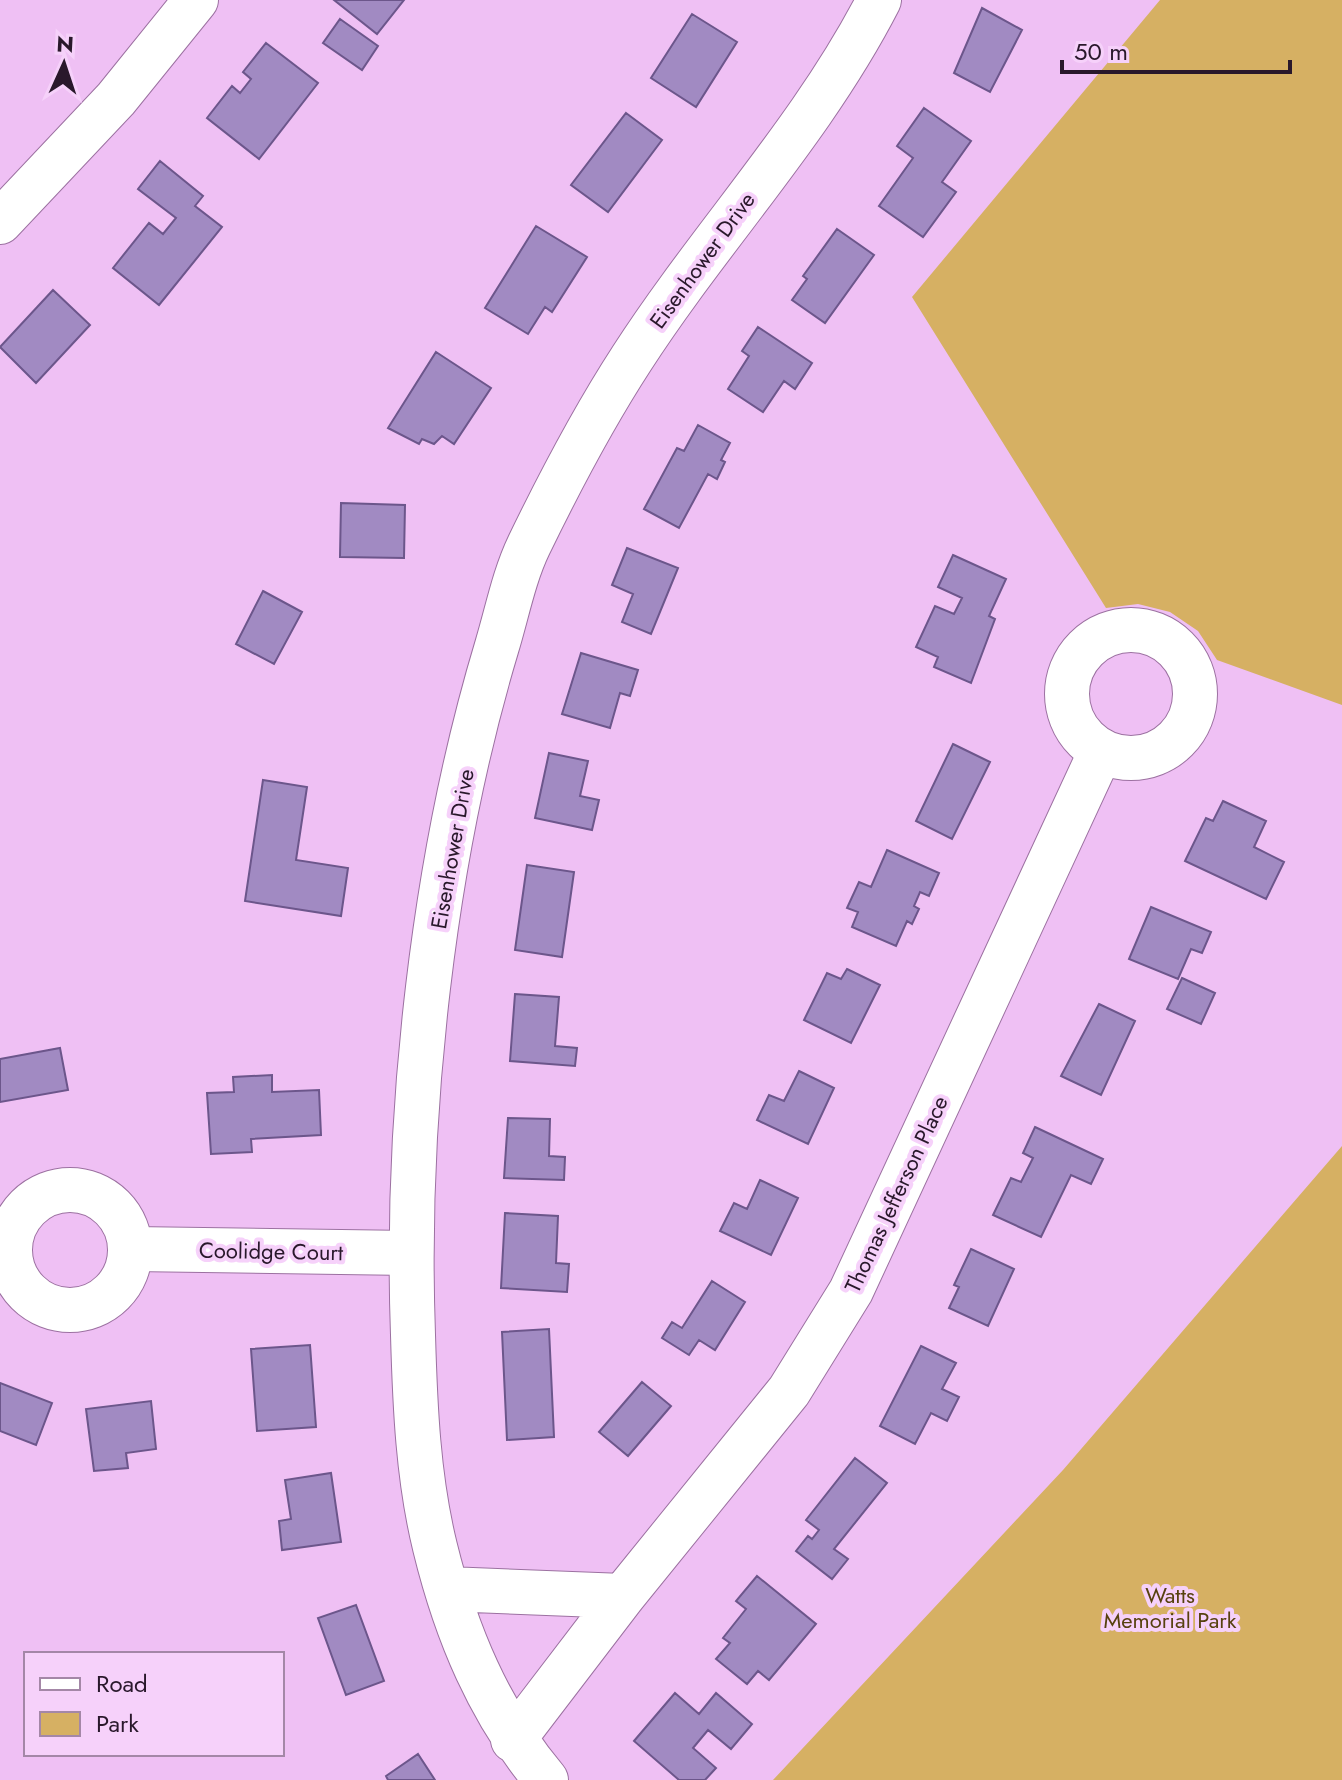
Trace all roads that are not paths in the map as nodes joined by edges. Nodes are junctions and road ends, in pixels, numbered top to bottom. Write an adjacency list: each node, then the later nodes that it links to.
1 (196, 0): 3 (street)
2 (879, 0): 6 (street, Eisenhower Drive)
3 (0, 222)
4 (1101, 751): 8 (street, Thomas Jefferson Place)
5 (133, 1249): 6 (street, Coolidge Court)
6 (410, 1253): 7 (street, Eisenhower Drive)
7 (447, 1589): 8 (street); 9 (street, Eisenhower Drive)
8 (623, 1596): 9 (street, Thomas Jefferson Place)
9 (513, 1740): 10 (street, Eisenhower Drive)
10 (546, 1780)

